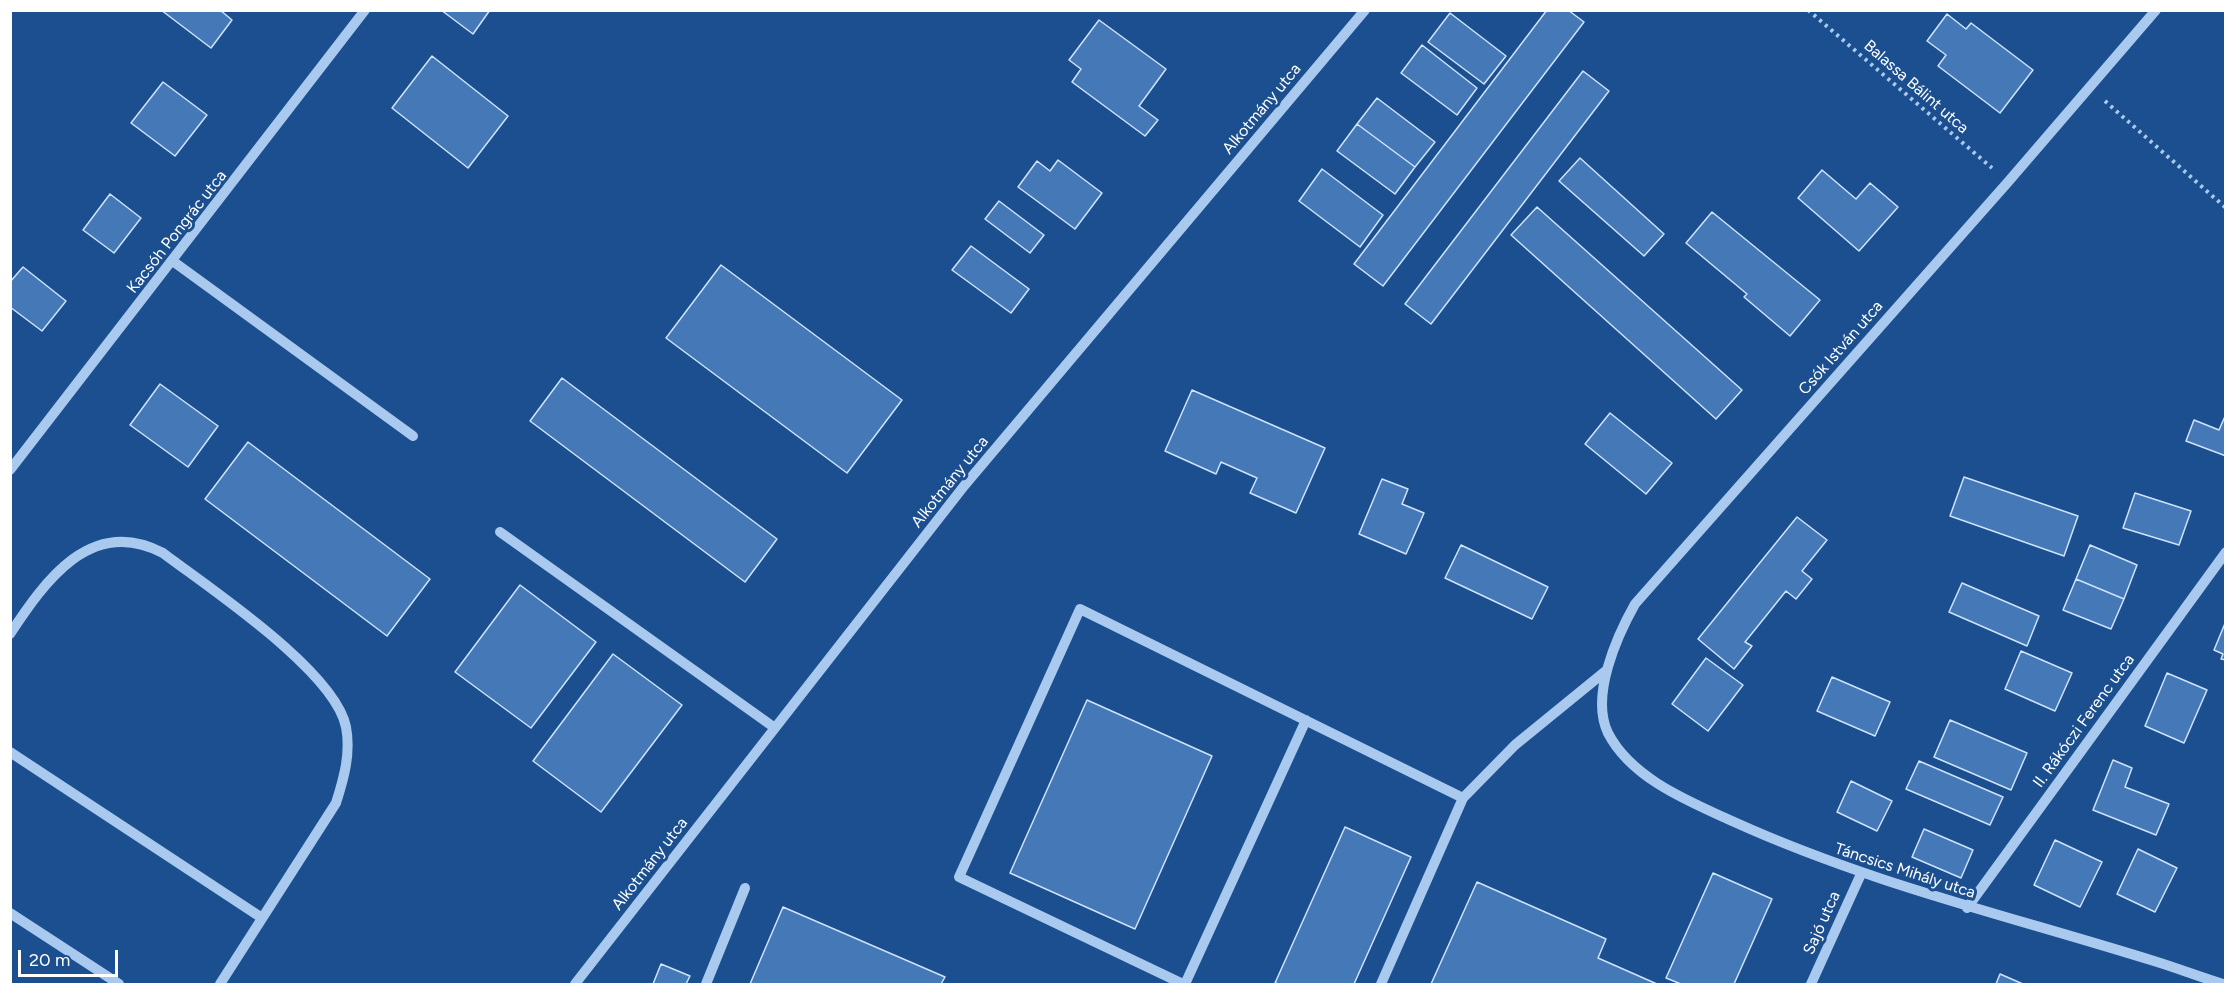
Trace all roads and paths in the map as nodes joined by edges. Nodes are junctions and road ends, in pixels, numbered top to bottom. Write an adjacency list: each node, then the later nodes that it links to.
1 (366, 10): 8 (street, Kacsóh Pongrác utca)
2 (1365, 10): 16 (street, Alkotmány utca)
3 (1808, 10): 6 (path, Balassa Bálint utca)
4 (2156, 10): 5 (street, Csók István utca)
5 (2089, 87): 6 (street, Csók István utca); 7 (path)
6 (2008, 182): 14 (street, Csók István utca)
7 (2226, 208)
8 (174, 262): 9 (street); 10 (street, Kacsóh Pongrác utca)
9 (413, 436)
10 (10, 470)
11 (500, 532): 16 (street)
12 (2226, 552): 22 (street, II. Rákóczi Ferenc utca)
13 (10, 634): 24 (street)
14 (1607, 670): 17 (street, Csók István utca); 19 (street)
15 (1306, 720): 19 (street); 29 (street); 29 (street)
16 (775, 728): 27 (street, Alkotmány utca)
17 (1607, 731): 20 (street, Táncsics Mihály utca)
18 (10, 752): 24 (street)
19 (1463, 798): 30 (street)
20 (1861, 874): 22 (street, Táncsics Mihály utca); 31 (street, Sajó utca)
21 (745, 888): 28 (street)
22 (1967, 908): 32 (street, Táncsics Mihály utca)
23 (10, 913): 25 (street)
24 (262, 918): 26 (street)
25 (119, 984)
26 (220, 984)
27 (575, 984)
28 (706, 984)
29 (1184, 984)
30 (1381, 984)
31 (1811, 984)
32 (2223, 984)

